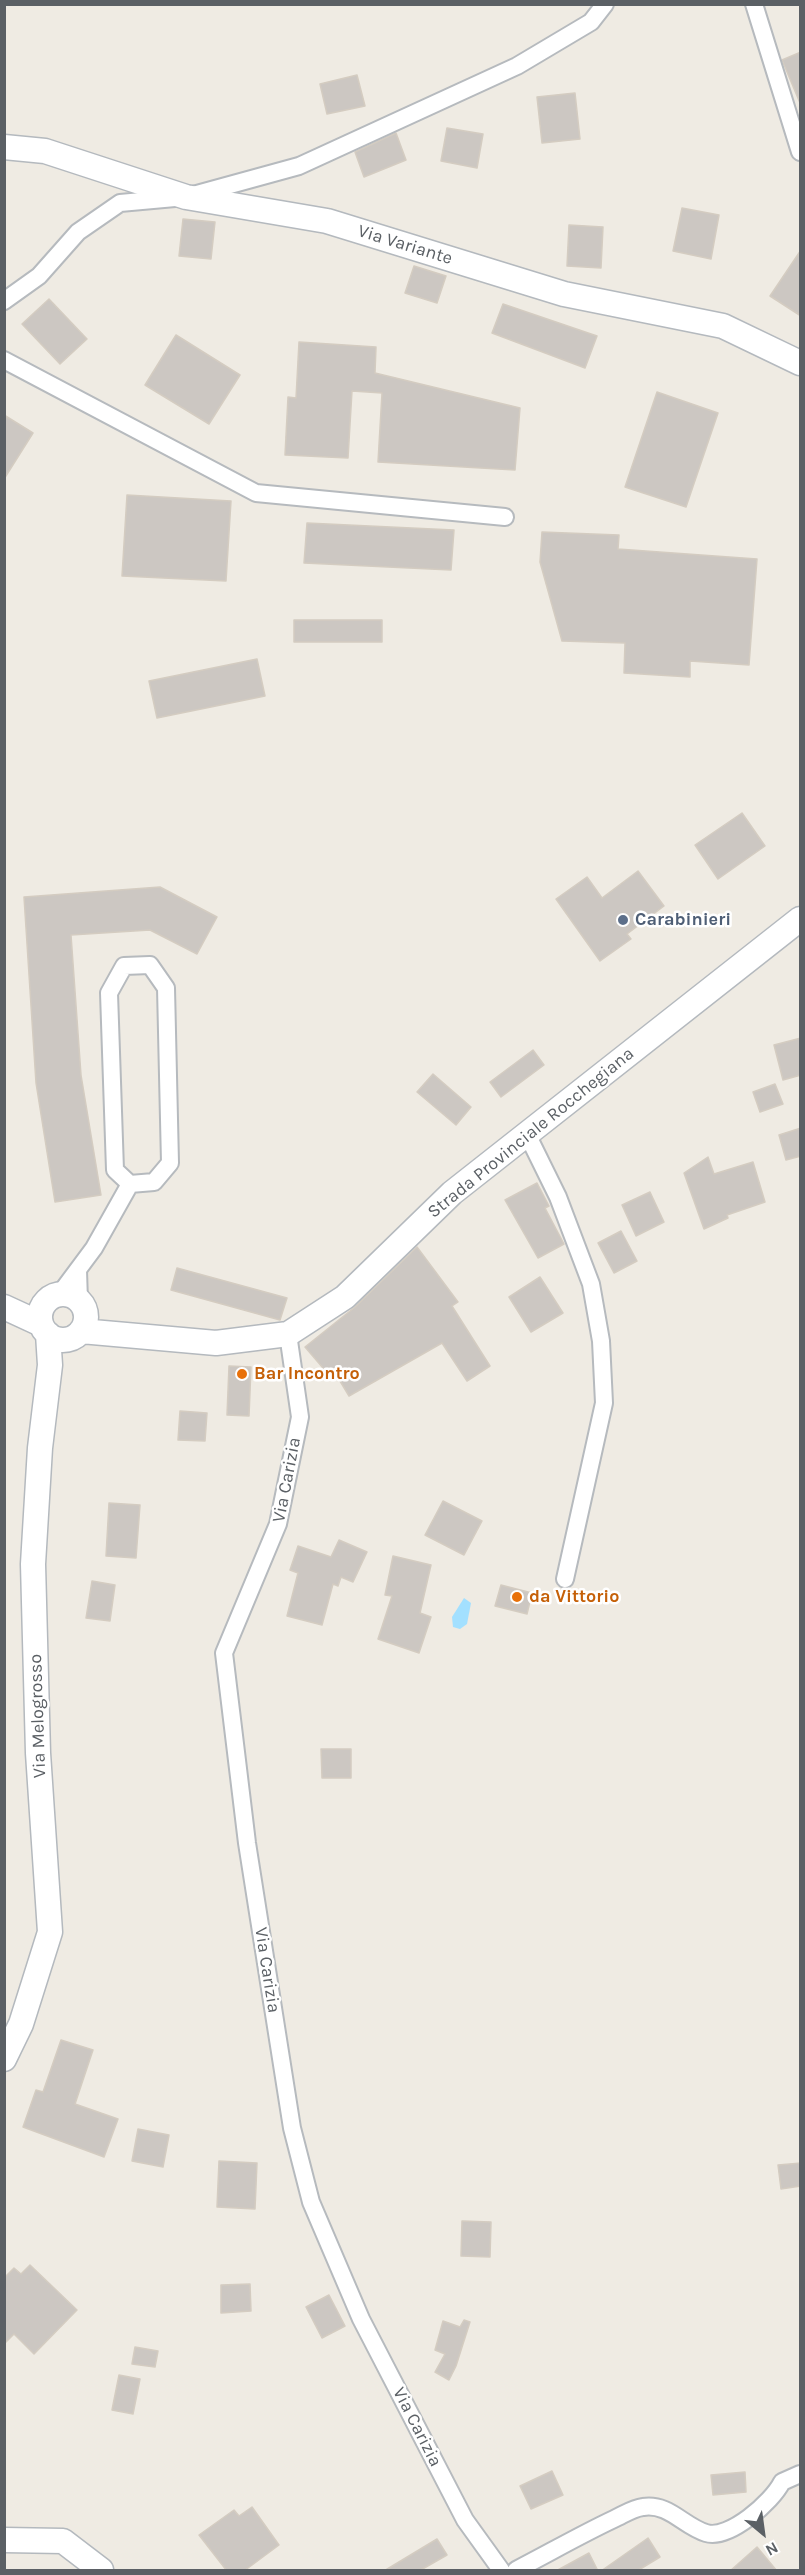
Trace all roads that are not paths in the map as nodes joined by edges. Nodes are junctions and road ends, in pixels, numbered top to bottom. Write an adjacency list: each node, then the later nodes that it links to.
1 (605, 4): 5 (street)
2 (754, 4): 4 (street)
3 (4, 147): 5 (street, Via Variante)
4 (801, 152)
5 (186, 197): 6 (street); 8 (street, Via Variante)
6 (4, 301)
7 (4, 360): 9 (street)
8 (801, 363)
9 (505, 517)
10 (801, 919): 11 (street, Strada Provinciale Rocchegiana)
11 (526, 1134): 15 (street, Strada Provinciale Rocchegiana); 16 (street)
12 (130, 1184): 12 (street); 14 (street)
13 (5, 1307): 14 (street, Strada Provinciale Rocchegiana)
14 (63, 1318): 15 (street, Strada Provinciale Rocchegiana); 17 (street, Via Melogrosso)
15 (288, 1334): 21 (street, Via Carizia)
16 (565, 1579)
17 (4, 2059)
18 (801, 2474): 22 (street)
19 (4, 2540): 20 (street)
20 (101, 2571)
21 (501, 2571)
22 (516, 2571)

